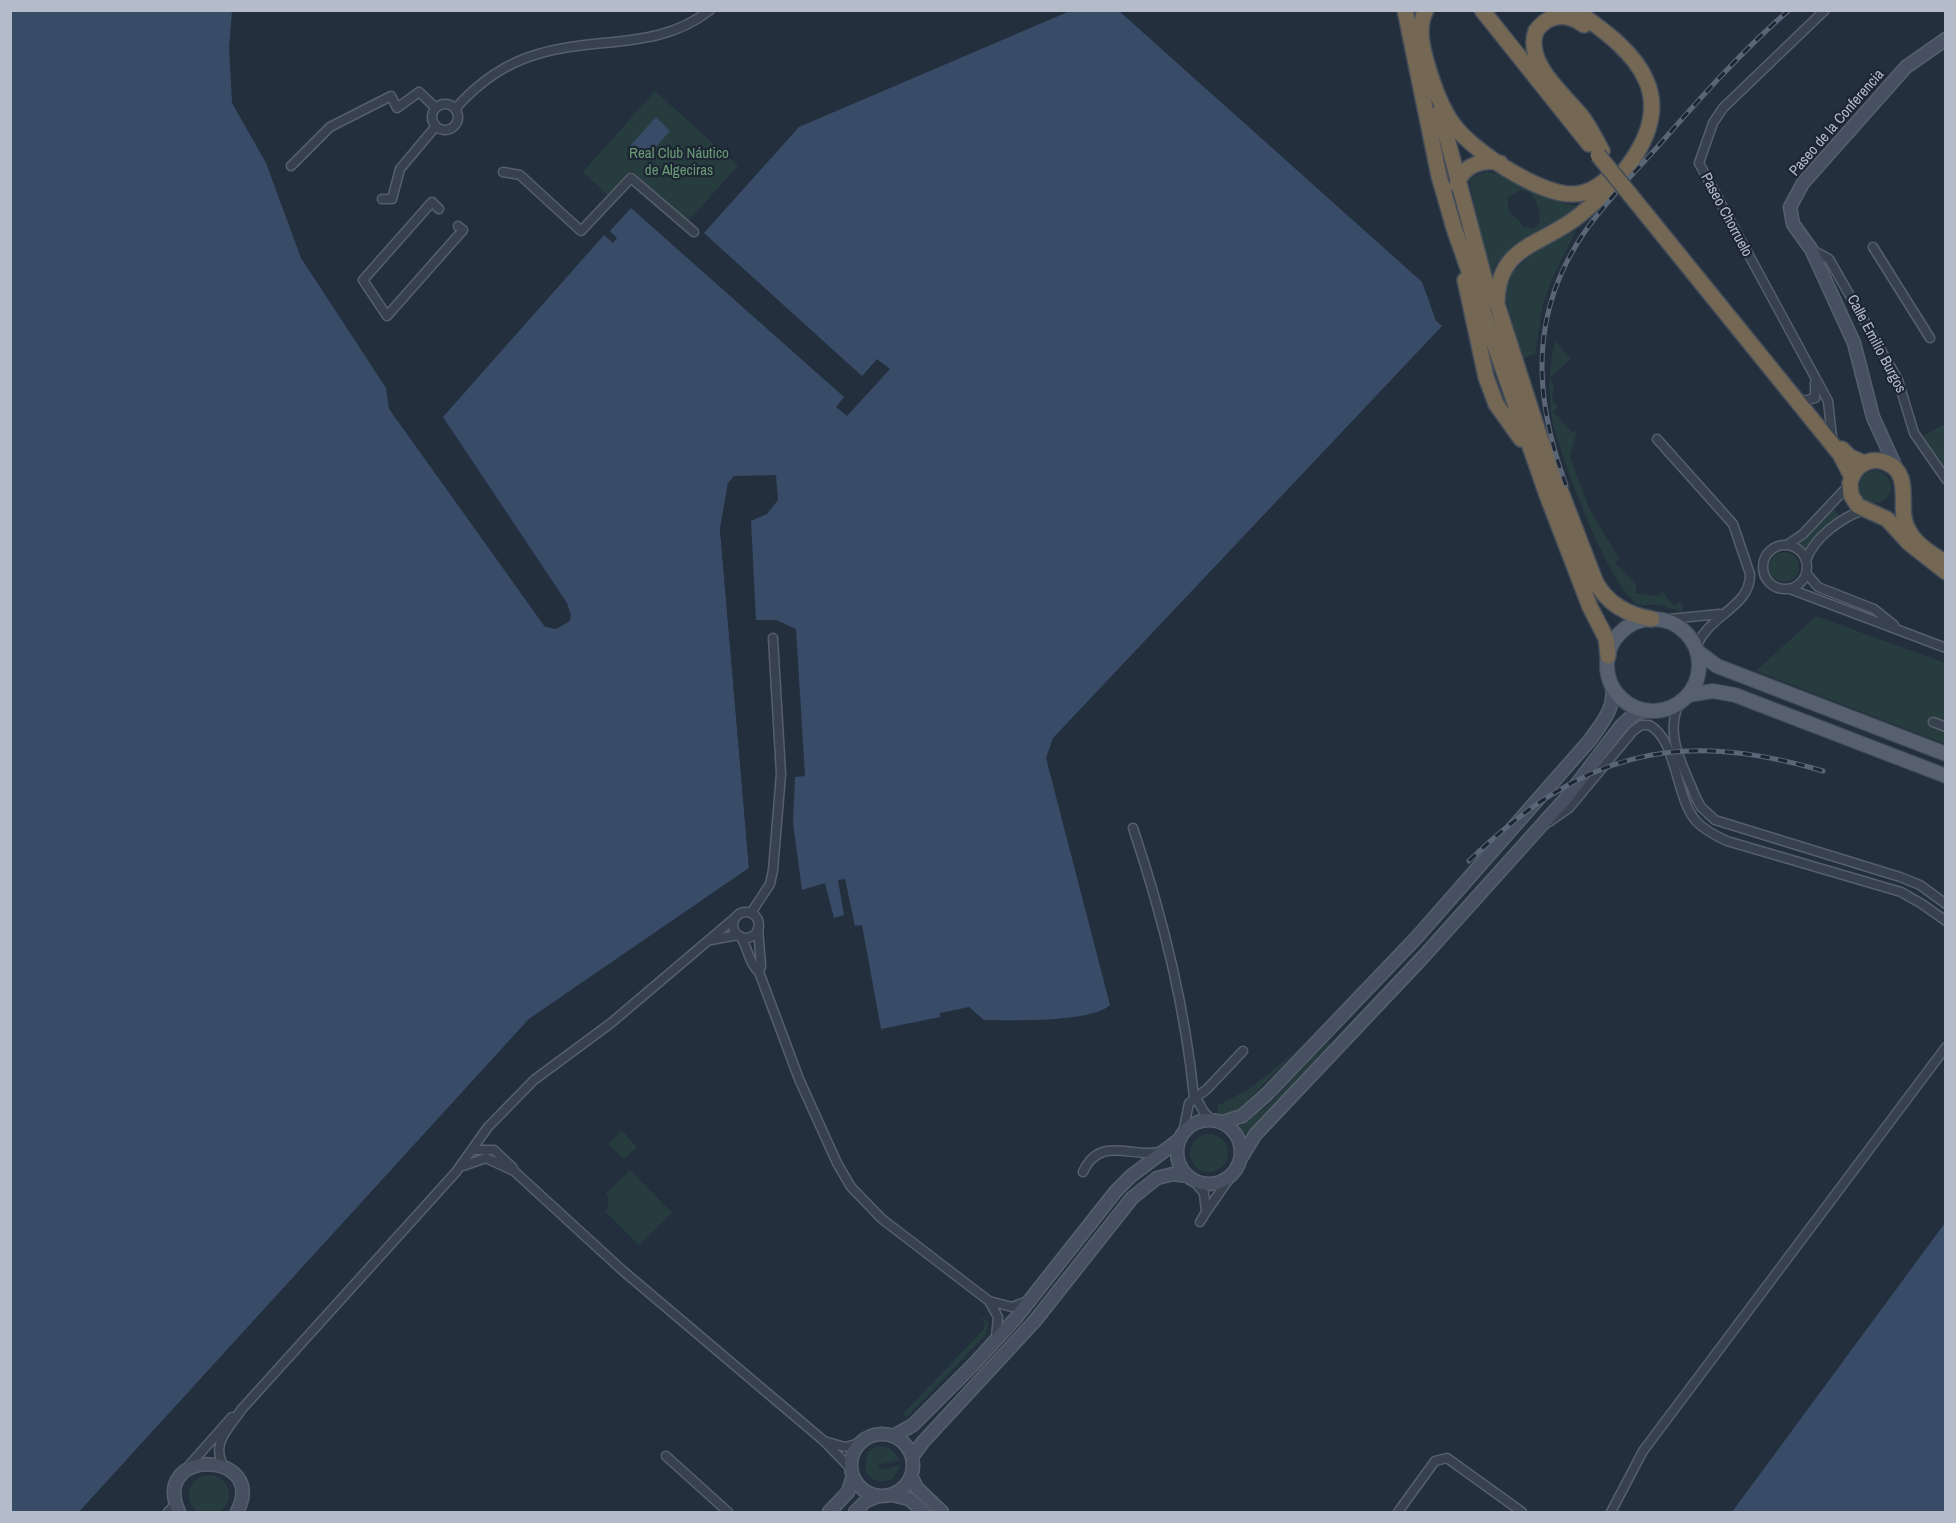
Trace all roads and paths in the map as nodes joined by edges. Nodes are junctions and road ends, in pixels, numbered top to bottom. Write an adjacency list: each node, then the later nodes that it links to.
1 (710, 10): 13 (street)
2 (1405, 10): 24 (highway)
3 (1426, 10): 11 (highway)
4 (1473, 10): 10 (highway)
5 (1482, 10): 10 (highway)
6 (1488, 10): 15 (highway)
7 (1575, 10): 29 (highway)
8 (1825, 10): 33 (street, Paseo Chorruelo)
9 (1946, 39): 27 (main road, Paseo de la Conferencia)
10 (1518, 55): 15 (highway)
11 (1433, 85): 17 (highway); 19 (highway)
12 (436, 108): 13 (street); 14 (street); 16 (street)
13 (455, 108): 14 (street)
14 (436, 126): 20 (street)
15 (1600, 153): 17 (highway); 22 (highway, bridge)
16 (291, 166)
17 (1505, 166): 19 (highway)
18 (503, 172): 25 (street)
19 (1458, 179): 28 (highway); 29 (highway)
20 (382, 200)
21 (439, 209): 23 (street)
22 (1651, 216): 34 (highway); 42 (highway)
23 (458, 226)
24 (1454, 228): 28 (highway); 31 (highway)
25 (694, 232)
26 (1873, 248): 30 (street)
27 (1811, 249): 37 (main road, Paseo de la Conferencia); 41 (street, Calle Emilio Burgos)
28 (1474, 284): 32 (highway)
29 (1497, 304): 52 (highway)
30 (1930, 338)
31 (1479, 351): 32 (highway); 38 (highway)
32 (1502, 368): 38 (highway)
33 (1815, 382): 34 (street); 35 (street, Paseo Chorruelo)
34 (1803, 401): 35 (highway)
35 (1832, 437): 39 (highway)
36 (1657, 439): 51 (street)
37 (1884, 443): 39 (main road); 40 (main road, Paseo de la Conferencia)
38 (1533, 455): 57 (highway)
39 (1869, 462): 40 (highway); 42 (highway)
40 (1898, 472): 43 (highway)
41 (1946, 479)
42 (1851, 480): 44 (highway); 45 (street)
43 (1902, 490): 44 (highway); 47 (highway)
44 (1869, 511): 46 (street); 48 (highway)
45 (1787, 545): 46 (street); 50 (street)
46 (1806, 562): 49 (street)
47 (1946, 564)
48 (1946, 572)
49 (1806, 573): 50 (street); 53 (street)
50 (1790, 589): 53 (street)
51 (1720, 614): 52 (street); 56 (street)
52 (1655, 619): 56 (main road); 57 (main road)
53 (1907, 633): 55 (street)
54 (772, 638): 68 (street)
55 (1946, 648)
56 (1696, 650): 59 (main road); 63 (main road)
57 (1608, 656): 58 (main road)
58 (1612, 687): 60 (main road); 79 (main road)
59 (1685, 698): 60 (main road); 64 (main road); 67 (street)
60 (1647, 711): 66 (main road)
61 (1933, 722): 62 (street)
62 (1946, 727)
63 (1946, 754)
64 (1946, 776)
65 (1134, 828): 77 (street)
66 (1533, 833): 70 (street); 84 (main road)
67 (1946, 904)
68 (751, 913): 69 (street); 71 (street)
69 (736, 917): 72 (street); 73 (street)
70 (1946, 921)
71 (758, 928): 72 (street); 74 (street)
72 (739, 936): 73 (street); 74 (street)
73 (711, 940): 78 (street)
74 (759, 972): 93 (street)
75 (1946, 1047): 118 (street)
76 (1243, 1051): 77 (street)
77 (1194, 1097): 79 (street); 80 (street)
78 (505, 1109): 81 (street); 83 (street)
79 (1218, 1121): 80 (main road); 84 (main road)
80 (1181, 1136): 82 (main road); 89 (main road)
81 (474, 1150): 83 (street); 86 (street)
82 (1163, 1151): 87 (street); 92 (main road)
83 (496, 1152): 85 (street)
84 (1241, 1158): 88 (main road)
85 (514, 1171): 86 (street); 97 (street)
86 (456, 1172): 95 (street)
87 (1083, 1172)
88 (1231, 1176): 89 (main road); 90 (street)
89 (1191, 1178): 90 (street); 100 (main road)
90 (1206, 1212): 91 (street)
91 (1200, 1222)
92 (1030, 1299): 93 (street); 94 (main road)
93 (989, 1301): 94 (street)
94 (994, 1342): 96 (main road)
95 (242, 1410): 101 (street); 103 (street)
96 (892, 1436): 98 (main road); 100 (main road)
97 (824, 1441): 98 (street); 102 (street)
98 (860, 1443): 102 (main road)
99 (666, 1456): 111 (street)
100 (912, 1457): 104 (main road)
101 (224, 1467): 103 (main road); 105 (main road)
102 (852, 1472): 107 (main road); 112 (main road)
103 (182, 1476): 108 (main road)
104 (911, 1476): 106 (main road); 115 (main road)
105 (242, 1495): 109 (main road); 110 (main road)
106 (892, 1495): 107 (main road); 114 (main road)
107 (878, 1496): 113 (main road)
108 (174, 1510)
109 (237, 1512)
110 (246, 1512)
111 (728, 1512)
112 (829, 1512)
113 (855, 1512)
114 (924, 1512)
115 (942, 1512)
116 (1398, 1512): 117 (street)
117 (1522, 1512)
118 (1611, 1512)

